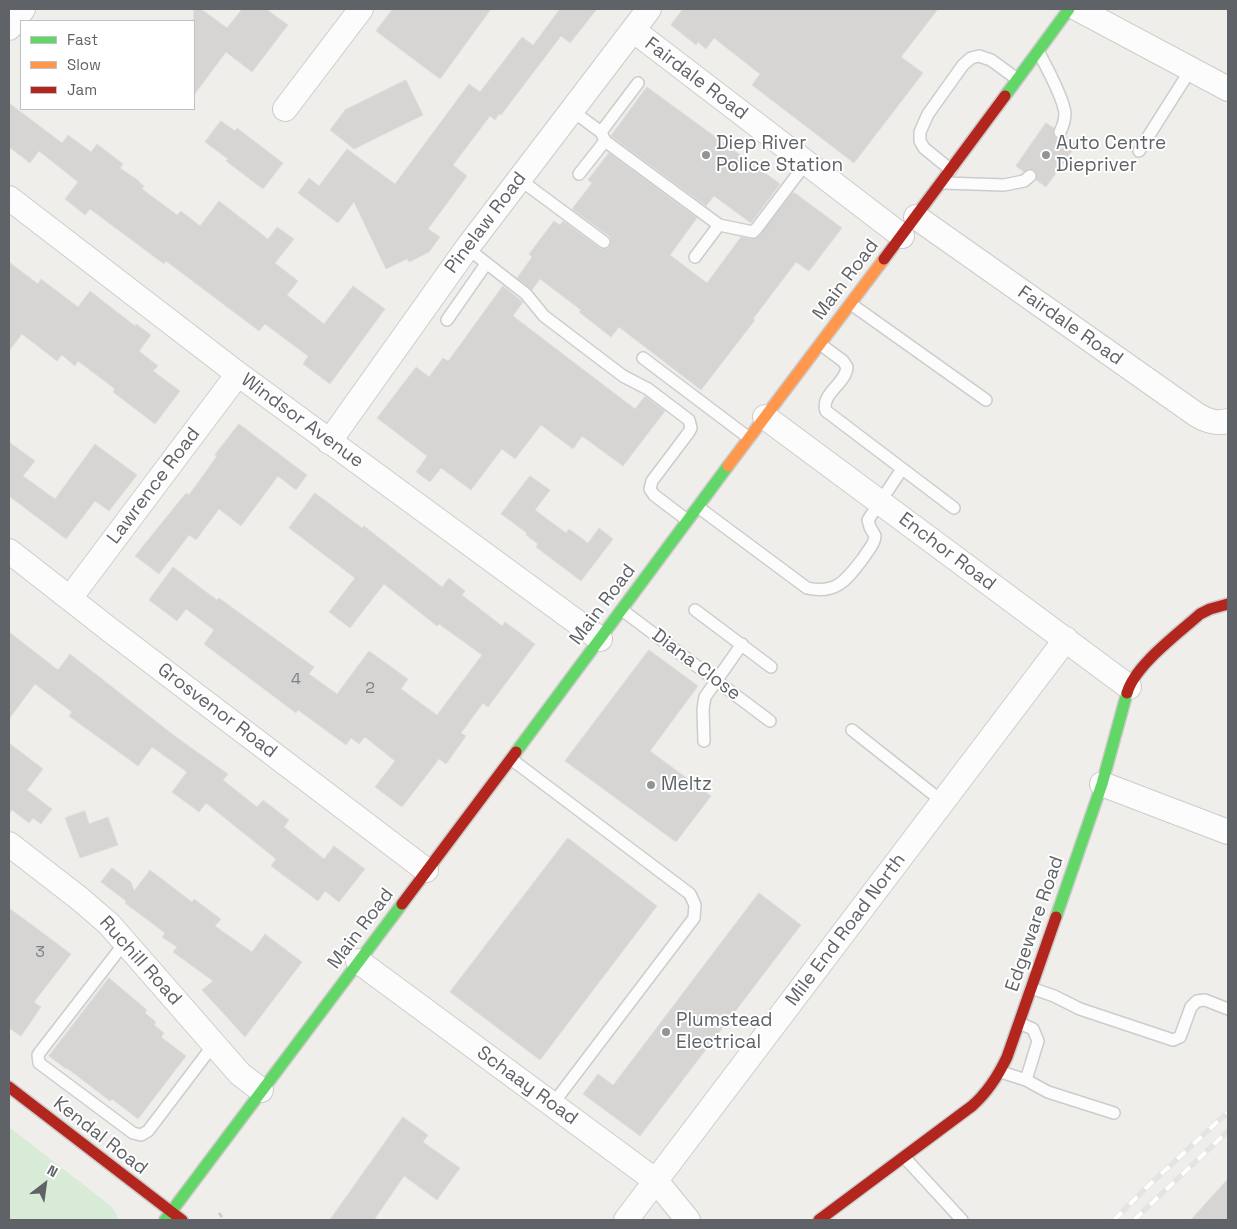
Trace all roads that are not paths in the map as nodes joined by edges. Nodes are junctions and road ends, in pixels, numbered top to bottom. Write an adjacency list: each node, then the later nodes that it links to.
1 (23, 9): 6 (street)
2 (360, 9): 13 (street)
3 (649, 9): 7 (street, Pinelaw Road)
4 (1069, 9): 8 (main road, Main Road)
5 (1078, 9): 9 (street)
6 (9, 28)
7 (633, 30): 14 (street, Pinelaw Road); 18 (street, Fairdale Road)
8 (1038, 51): 10 (main road, Main Road); 15 (lane)
9 (1191, 69): 12 (street); 17 (lane)
10 (1017, 79): 19 (main road, Main Road); 19 (lane)
11 (638, 83): 16 (lane)
12 (1228, 89)
13 (285, 109)
14 (571, 110): 16 (lane); 22 (street, Pinelaw Road)
15 (1060, 132)
16 (603, 136): 20 (lane); 26 (lane)
17 (1139, 151)
18 (806, 163): 26 (lane); 27 (street, Fairdale Road)
19 (951, 170): 23 (main road, Main Road)
20 (579, 174)
21 (1030, 176): 23 (lane)
22 (519, 179): 28 (lane); 29 (street, Pinelaw Road)
23 (942, 183): 25 (main road, Main Road)
24 (9, 198): 36 (street, Windsor Avenue)
25 (916, 217): 27 (main road, Main Road); 39 (street, Fairdale Road)
26 (719, 225): 30 (lane)
27 (902, 236): 32 (main road, Main Road)
28 (604, 242)
29 (466, 248): 31 (lane); 41 (street, Pinelaw Road)
30 (695, 257)
31 (486, 264): 33 (lane); 46 (lane)
32 (851, 304): 34 (main road, Main Road); 37 (lane)
33 (447, 320)
34 (820, 344): 38 (main road, Main Road); 42 (lane)
35 (643, 358): 40 (lane)
36 (238, 374): 41 (street, Windsor Avenue); 48 (street, Lawrence Road)
37 (986, 400)
38 (765, 418): 40 (main road, Main Road); 43 (street, Enchor Road)
39 (1228, 421)
40 (749, 438): 44 (main road, Main Road)
41 (329, 442): 52 (street, Windsor Avenue)
42 (902, 470): 43 (lane); 45 (lane)
43 (880, 502): 44 (lane); 53 (street, Enchor Road)
44 (698, 506): 46 (main road, Main Road)
45 (954, 508)
46 (688, 520): 50 (main road, Main Road)
47 (9, 551): 48 (street, Grosvenor Road)
48 (70, 598): 66 (street, Grosvenor Road)
49 (1228, 604): 57 (main road, Edgeware Road)
50 (622, 610): 52 (main road, Main Road); 56 (lane, Diana Close)
51 (695, 610): 54 (lane)
52 (600, 639): 61 (main road, Main Road)
53 (1066, 639): 57 (street, Enchor Road); 63 (street, Mile End Road North)
54 (742, 644): 55 (lane); 56 (lane)
55 (771, 667)
56 (715, 680): 58 (lane, Diana Close); 60 (lane)
57 (1129, 687): 62 (main road, Edgeware Road)
58 (770, 721)
59 (852, 730): 63 (lane)
60 (704, 741)
61 (511, 759): 66 (main road, Main Road); 77 (lane)
62 (1102, 784): 64 (street); 69 (main road, Edgeware Road)
63 (943, 802): 80 (street, Mile End Road North)
64 (1228, 832)
65 (9, 844): 67 (street, Ruchill Road)
66 (426, 870): 68 (main road, Main Road)
67 (126, 941): 72 (street, Ruchill Road); 72 (lane)
68 (358, 961): 76 (main road, Main Road); 77 (street, Schaay Road)
69 (1031, 988): 70 (lane); 71 (main road, Edgeware Road)
70 (1228, 1009)
71 (1019, 1023): 73 (main road, Edgeware Road); 74 (lane)
72 (214, 1044): 76 (street, Ruchill Road)
73 (1001, 1072): 74 (lane); 79 (main road, Edgeware Road)
74 (1026, 1080): 78 (lane)
75 (9, 1086): 81 (main road, Kendal Road)
76 (261, 1090): 81 (main road, Main Road)
77 (552, 1104): 80 (street, Schaay Road)
78 (1114, 1113)
79 (904, 1157): 85 (main road, Edgeware Road); 86 (lane)
80 (656, 1181): 83 (street, Mile End Road North); 84 (street, Schaay Road)
81 (168, 1216): 82 (main road, Kendal Road)
82 (182, 1220)
83 (626, 1220)
84 (688, 1220)
85 (819, 1220)
86 (962, 1220)

